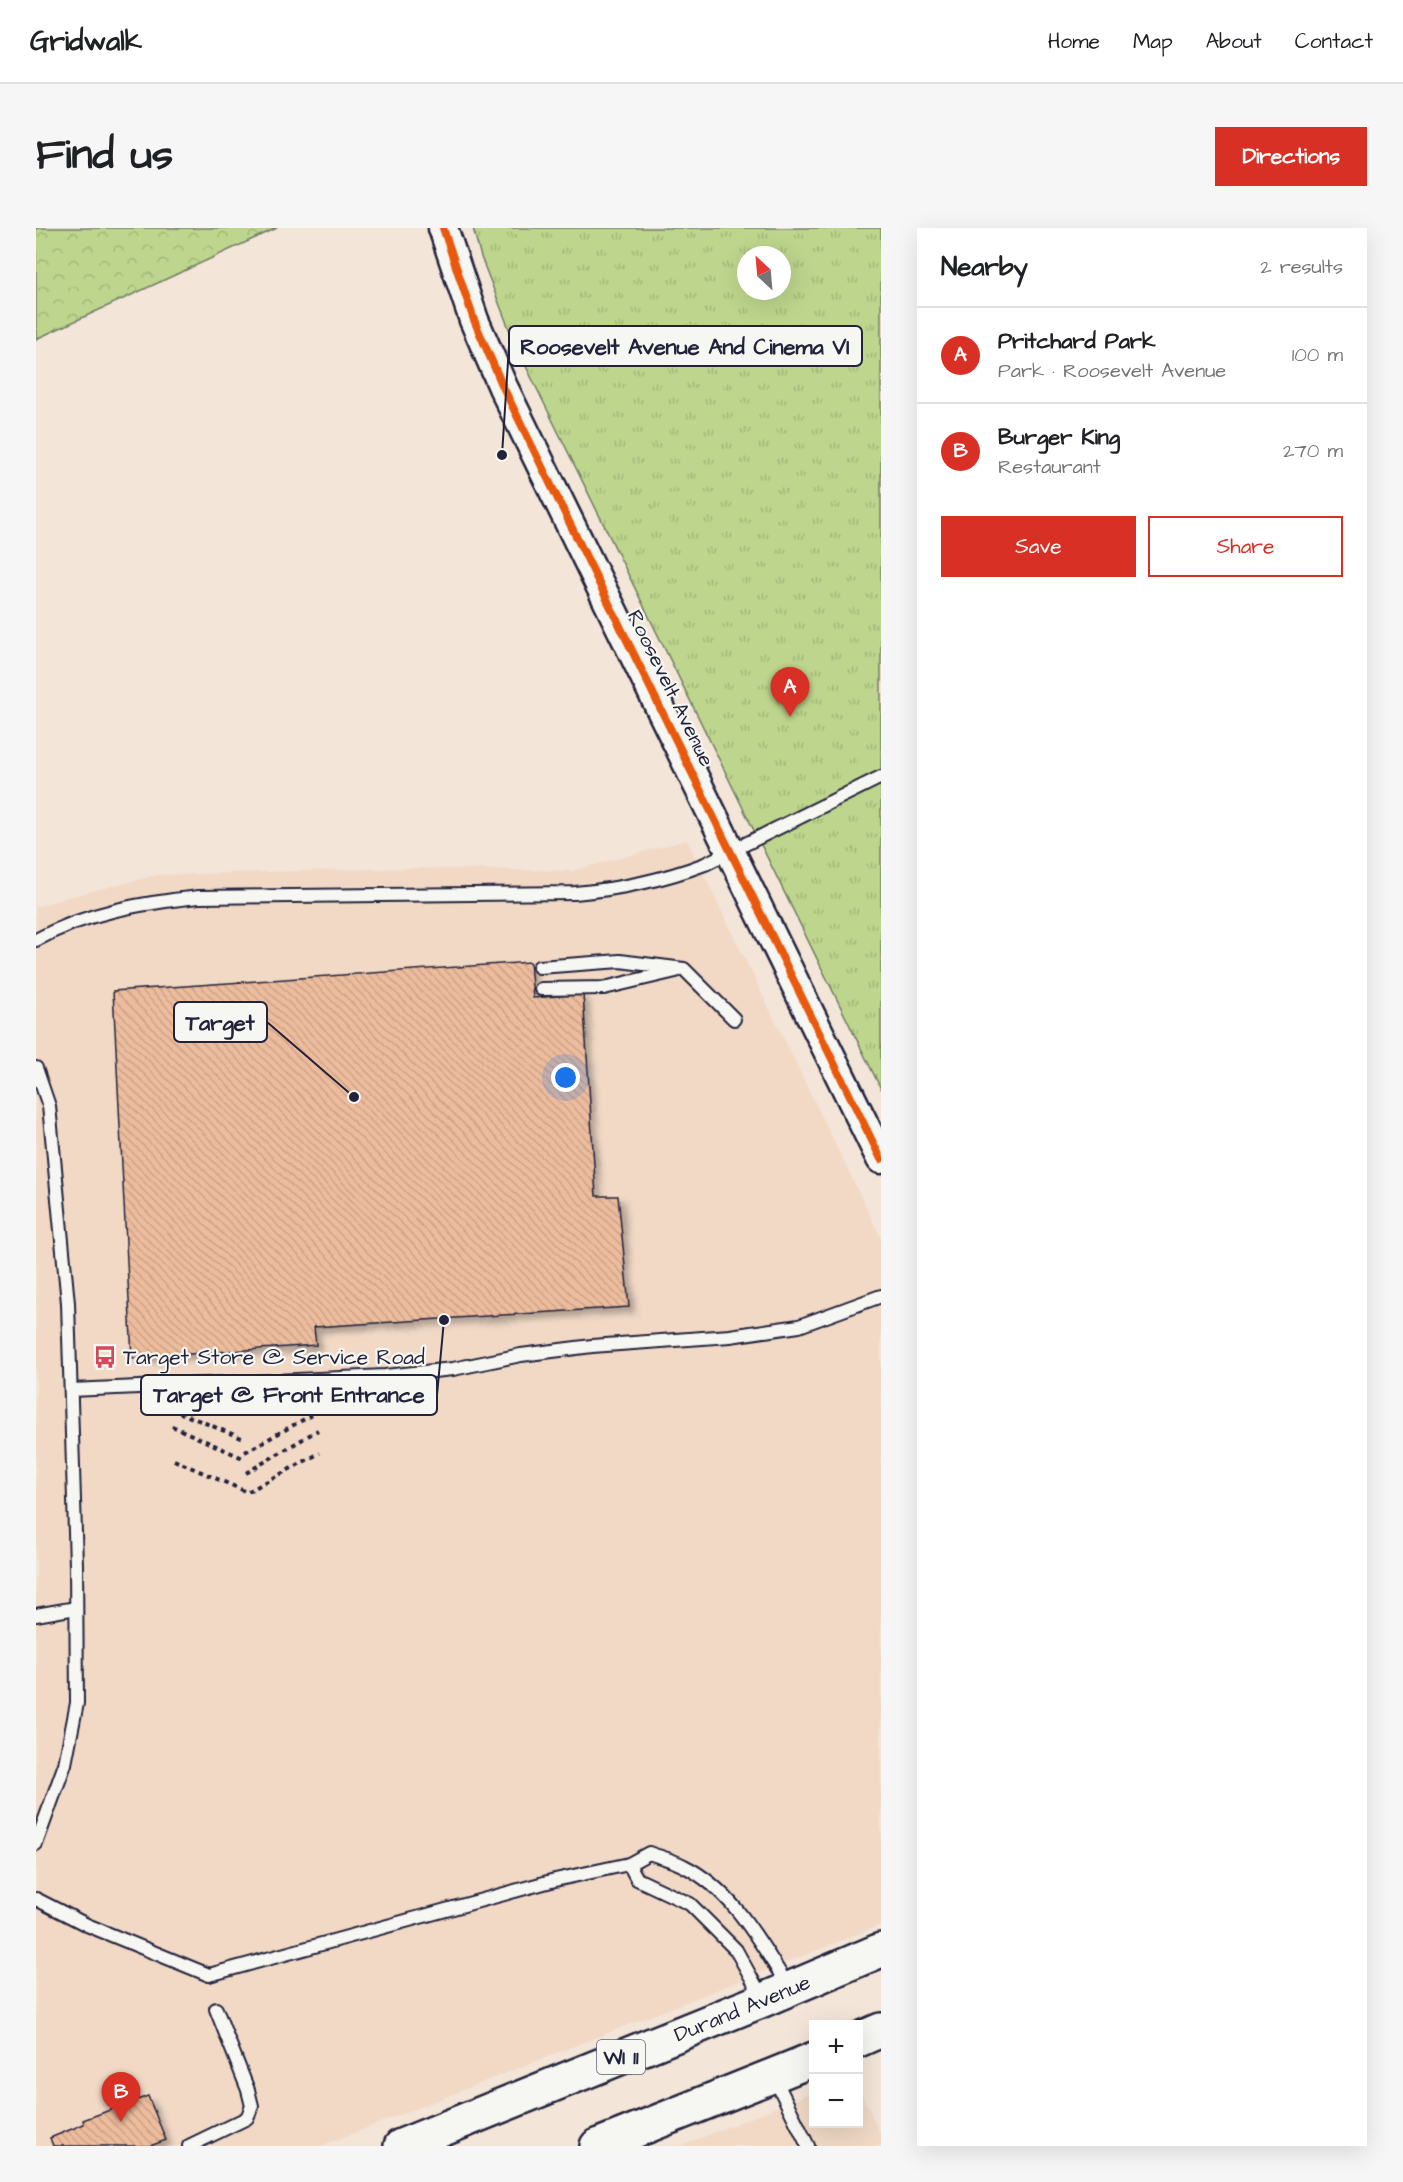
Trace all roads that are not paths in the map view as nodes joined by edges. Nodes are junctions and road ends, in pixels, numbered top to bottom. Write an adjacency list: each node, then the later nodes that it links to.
1 (443, 228): 3 (street, Roosevelt Avenue)
2 (881, 777): 3 (lane)
3 (730, 851): 4 (lane); 10 (street, Roosevelt Avenue)
4 (36, 940)
5 (539, 967): 6 (lane)
6 (684, 969): 7 (lane); 8 (lane)
7 (541, 989)
8 (734, 1018)
9 (36, 1068): 12 (lane)
10 (881, 1159)
11 (881, 1296): 12 (lane)
12 (71, 1390): 13 (lane)
13 (76, 1608): 14 (lane); 15 (lane)
14 (36, 1615)
15 (36, 1844)
16 (629, 1864): 17 (lane); 19 (lane); 19 (lane)
17 (36, 1899)
18 (881, 1950): 19 (main road, Durand Avenue / WI 11)
19 (776, 1994): 26 (main road, Durand Avenue / WI 11)
20 (216, 2008): 25 (lane)
21 (881, 2030): 22 (main road)
22 (863, 2038)
23 (809, 2062): 24 (main road)
24 (774, 2077): 27 (main road); 28 (lane)
25 (189, 2146)
26 (400, 2146)
27 (597, 2146)
28 (808, 2146)

